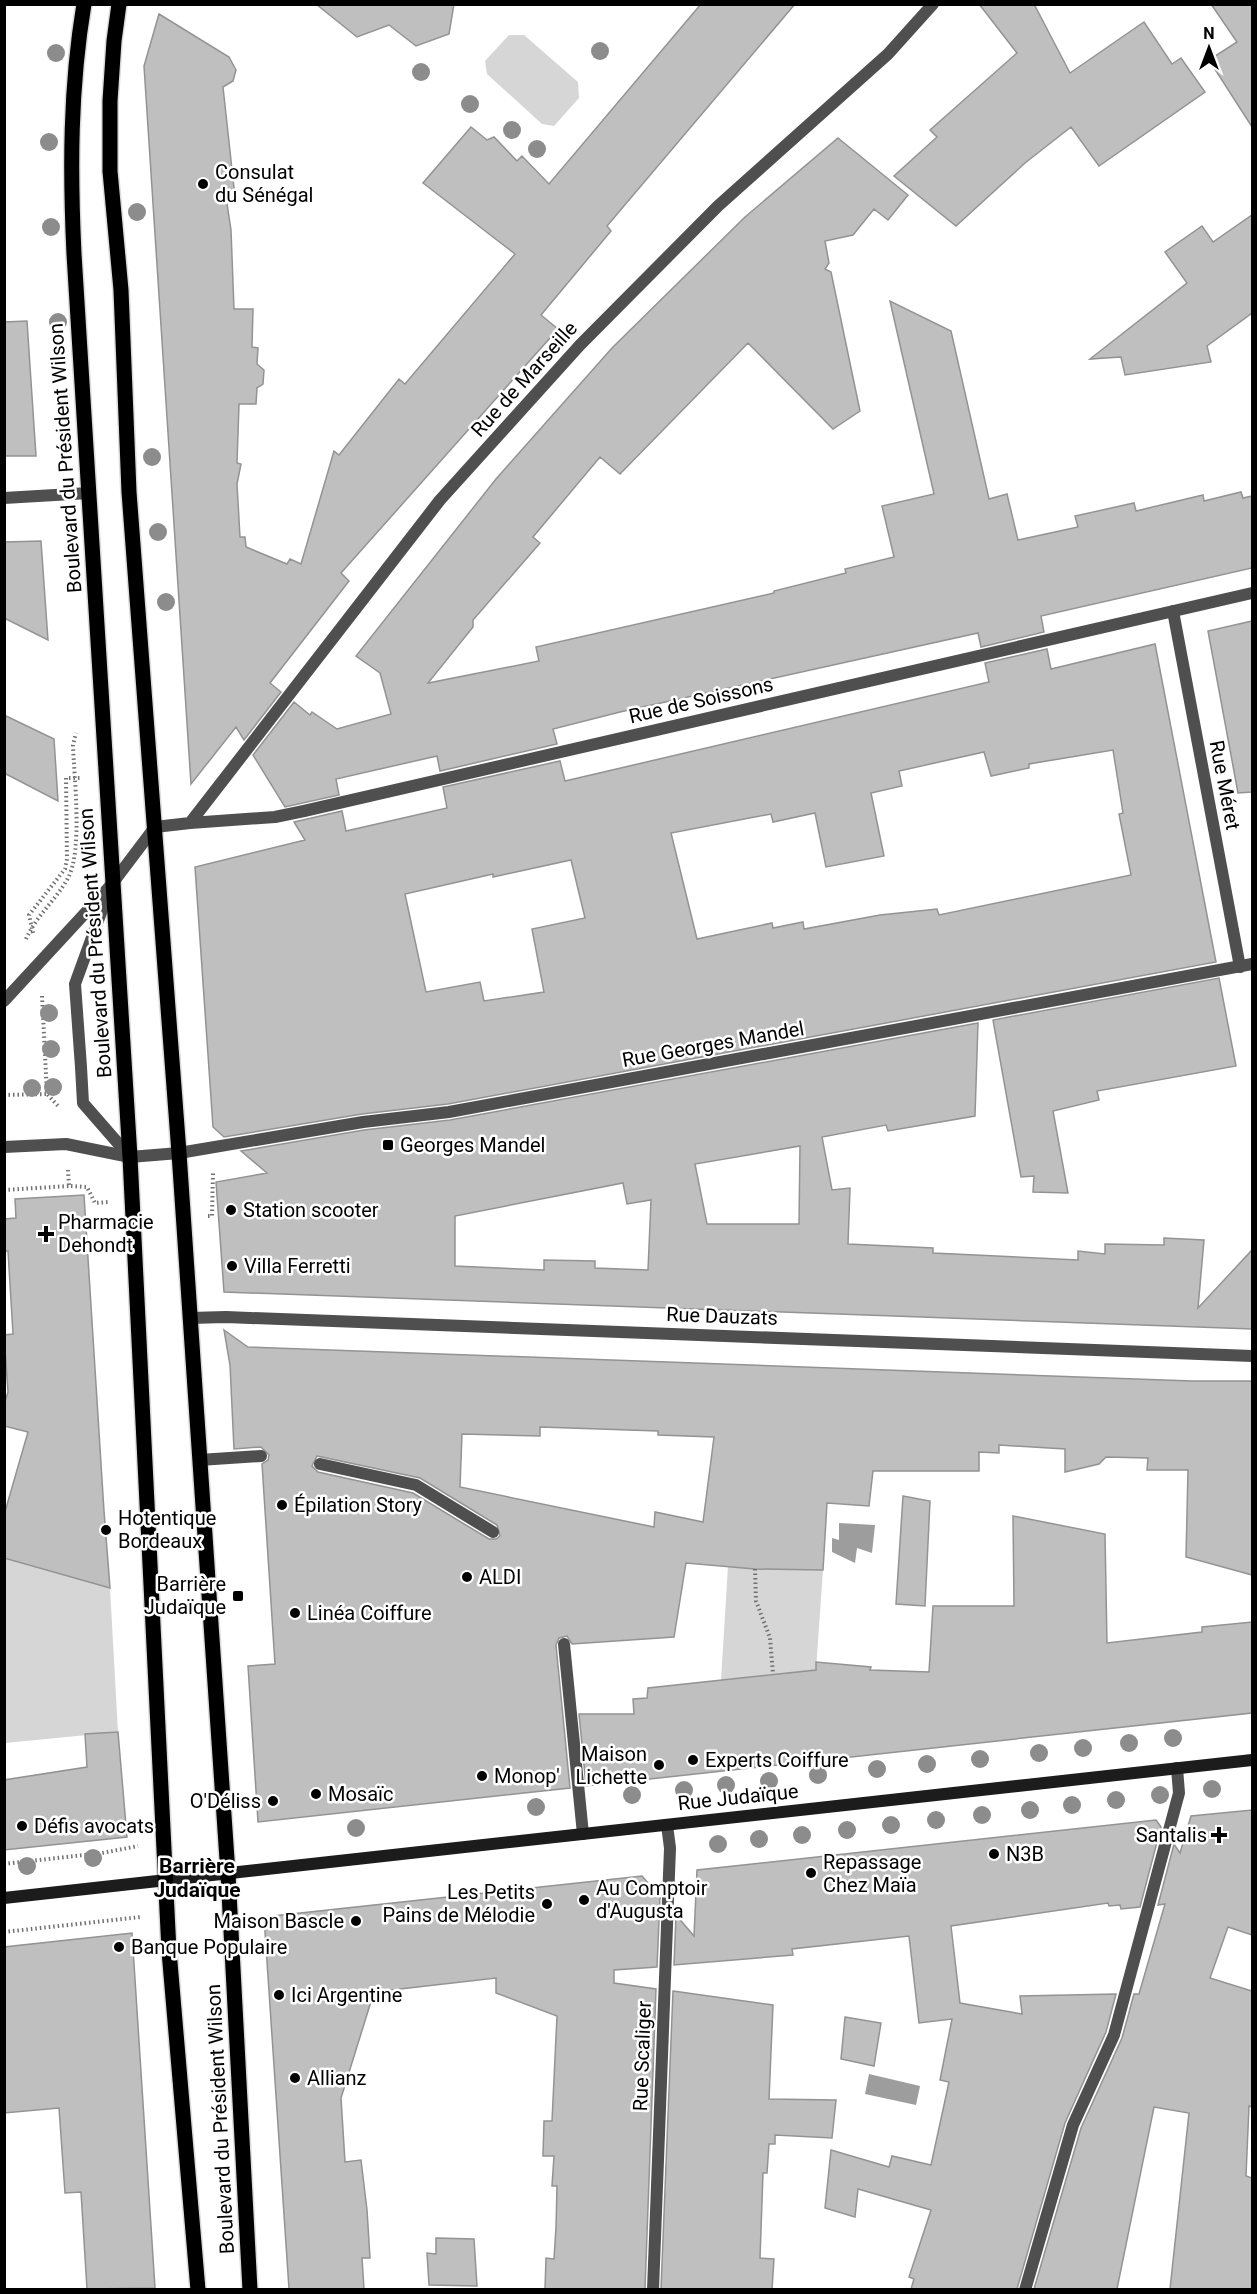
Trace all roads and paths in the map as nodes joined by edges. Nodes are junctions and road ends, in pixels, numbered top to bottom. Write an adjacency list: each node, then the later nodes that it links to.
1 (84, 4): 4 (main road, Boulevard du Président Wilson)
2 (119, 4): 10 (main road, Boulevard du Président Wilson)
3 (933, 4): 9 (street, Rue de Marseille)
4 (89, 493): 5 (street); 11 (main road, Boulevard du Président Wilson)
5 (4, 498)
6 (1252, 593): 7 (street, Rue de Soissons)
7 (1173, 611): 9 (street, Rue de Soissons); 14 (street, Rue Méret)
8 (79, 723): 12 (path)
9 (190, 823): 10 (street, Rue de Soissons)
10 (155, 827): 11 (street); 19 (main road, Boulevard du Président Wilson)
11 (112, 884): 15 (street); 20 (main road, Boulevard du Président Wilson); 20 (street)
12 (23, 947)
13 (1252, 964): 14 (street, Rue Georges Mandel)
14 (1240, 967): 19 (street, Rue Georges Mandel)
15 (4, 1001)
16 (47, 1094): 17 (path)
17 (4, 1095)
18 (4, 1148): 20 (street, Rue Georges Mandel)
19 (179, 1153): 20 (street, Rue Georges Mandel); 23 (main road, Boulevard du Président Wilson)
20 (130, 1156): 38 (main road, Boulevard du Président Wilson)
21 (69, 1186): 22 (path)
22 (4, 1190)
23 (189, 1318): 24 (street, Rue Dauzats); 26 (main road, Boulevard du Président Wilson)
24 (1252, 1356)
25 (261, 1456): 26 (street)
26 (199, 1460): 37 (main road, Boulevard du Président Wilson)
27 (320, 1464): 28 (street)
28 (493, 1532)
29 (755, 1569): 31 (path)
30 (564, 1644): 35 (street)
31 (773, 1674)
32 (1252, 1760): 33 (main road, Rue Judaïque)
33 (1177, 1768): 34 (main road, Rue Judaïque); 45 (street)
34 (667, 1825): 35 (main road, Rue Judaïque); 44 (street, Rue Scaliger)
35 (583, 1834): 37 (main road, Rue Judaïque)
36 (4, 1864): 38 (path)
37 (228, 1874): 38 (main road); 43 (main road, Boulevard du Président Wilson)
38 (165, 1880): 39 (main road); 40 (main road, Boulevard du Président Wilson)
39 (4, 1898)
40 (167, 1914): 41 (path); 42 (main road, Boulevard du Président Wilson)
41 (4, 1932)
42 (198, 2289)
43 (250, 2289)
44 (653, 2289)
45 (1025, 2289)

